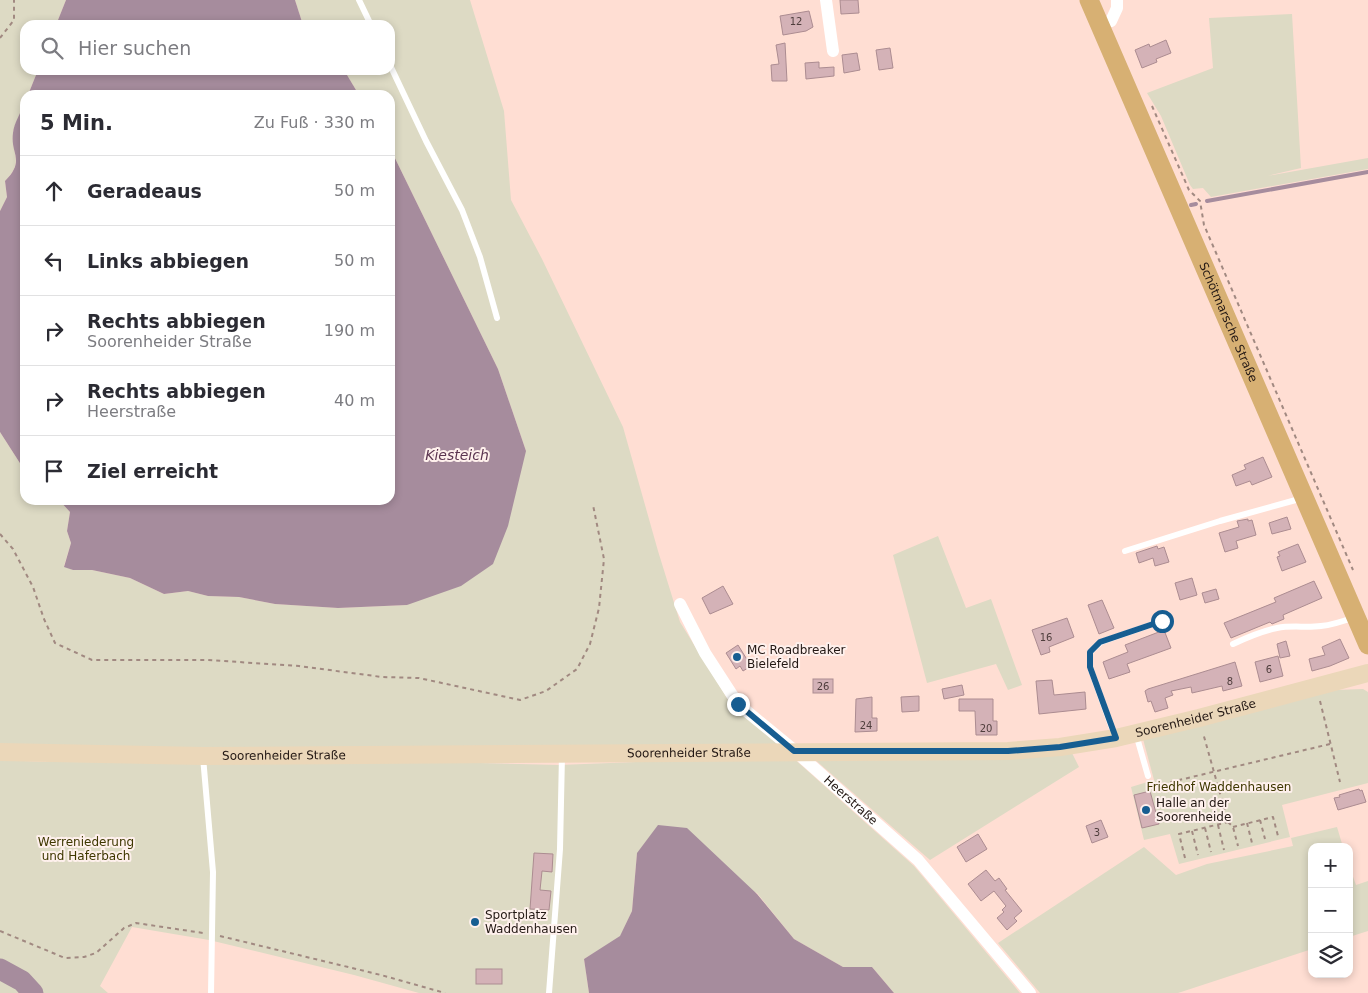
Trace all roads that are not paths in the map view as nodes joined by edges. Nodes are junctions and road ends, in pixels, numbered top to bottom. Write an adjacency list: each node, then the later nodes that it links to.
1 (359, 0): 5 (lane)
2 (826, 0): 7 (street)
3 (1089, 0): 10 (main road, Schötmarsche Straße)
4 (1117, 0): 6 (street)
5 (369, 20)
6 (1111, 21)
7 (833, 51)
8 (395, 75): 9 (lane)
9 (497, 318)
10 (1304, 498): 11 (lane); 13 (main road, Schötmarsche Straße)
11 (1125, 551)
12 (680, 604): 20 (street, Heerstraße)
13 (1355, 617): 15 (lane); 16 (main road, Schötmarsche Straße)
14 (1162, 621): 19 (lane)
15 (1233, 644)
16 (1368, 646)
17 (1368, 674): 18 (main road, Soorenheider Straße)
18 (1136, 734): 19 (main road, Soorenheider Straße); 24 (lane)
19 (1116, 738): 20 (main road, Soorenheider Straße)
20 (794, 751): 22 (main road, Soorenheider Straße); 27 (street, Heerstraße)
21 (0, 752): 23 (main road, Soorenheider Straße)
22 (562, 754): 23 (main road, Soorenheider Straße); 26 (lane)
23 (203, 756): 25 (lane)
24 (1148, 776)
25 (211, 993)
26 (549, 993)
27 (1030, 993)

